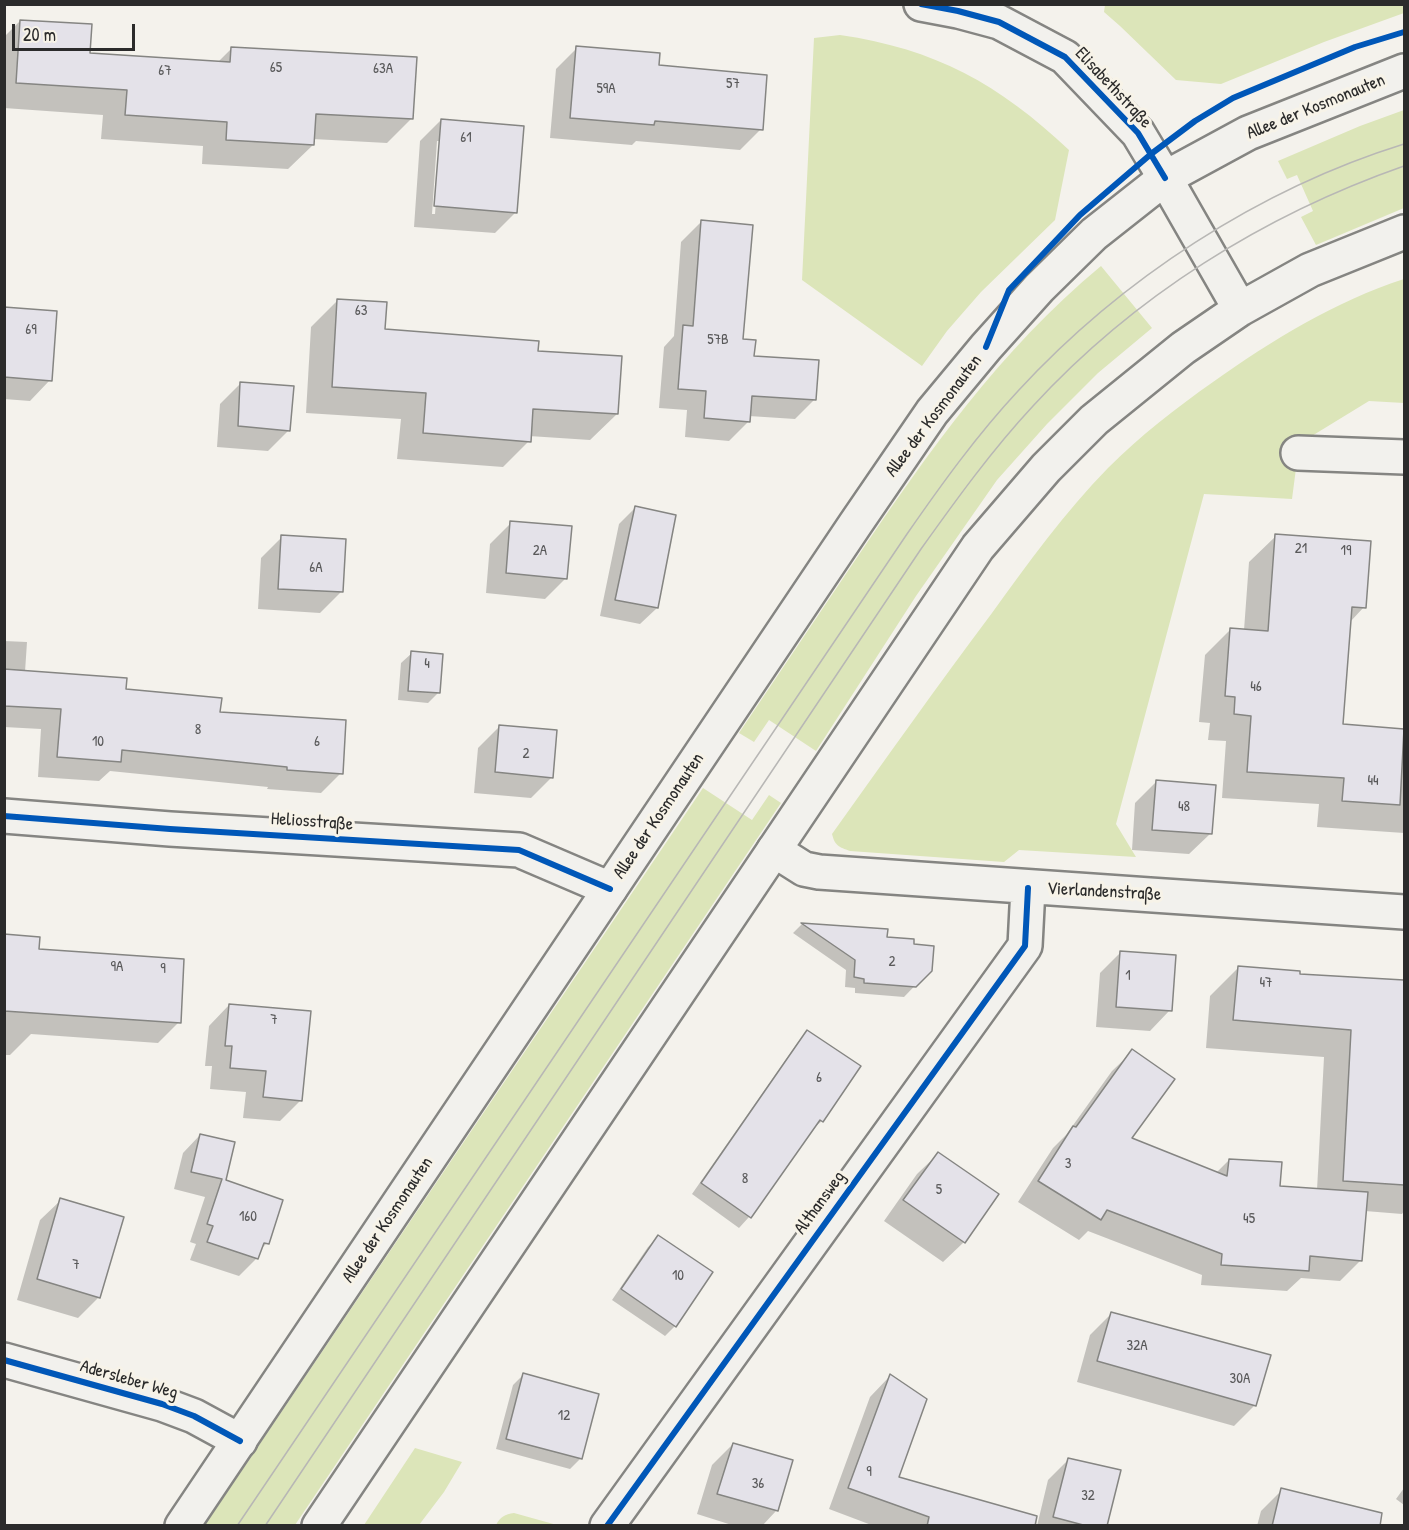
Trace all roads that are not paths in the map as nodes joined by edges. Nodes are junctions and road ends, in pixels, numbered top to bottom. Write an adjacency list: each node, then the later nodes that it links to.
1 (921, 4): 3 (main road, Elisabethstraße)
2 (1404, 71): 3 (main road, Allee der Kosmonauten)
3 (1165, 178): 5 (main road); 11 (main road, Allee der Kosmonauten)
4 (1404, 232): 5 (main road)
5 (1240, 309): 9 (main road)
6 (1298, 453): 7 (main road)
7 (1404, 458)
8 (4, 816): 11 (main road, Heliosstraße)
9 (774, 850): 10 (main road, Vierlandenstraße); 17 (main road)
10 (1028, 888): 12 (main road, Vierlandenstraße); 15 (main road, Althansweg)
11 (610, 889): 14 (main road, Allee der Kosmonauten)
12 (1404, 912)
13 (4, 1360): 14 (main road, Adersleber Weg)
14 (240, 1441): 16 (main road, Allee der Kosmonauten)
15 (610, 1525)
16 (182, 1526)
17 (319, 1526)

